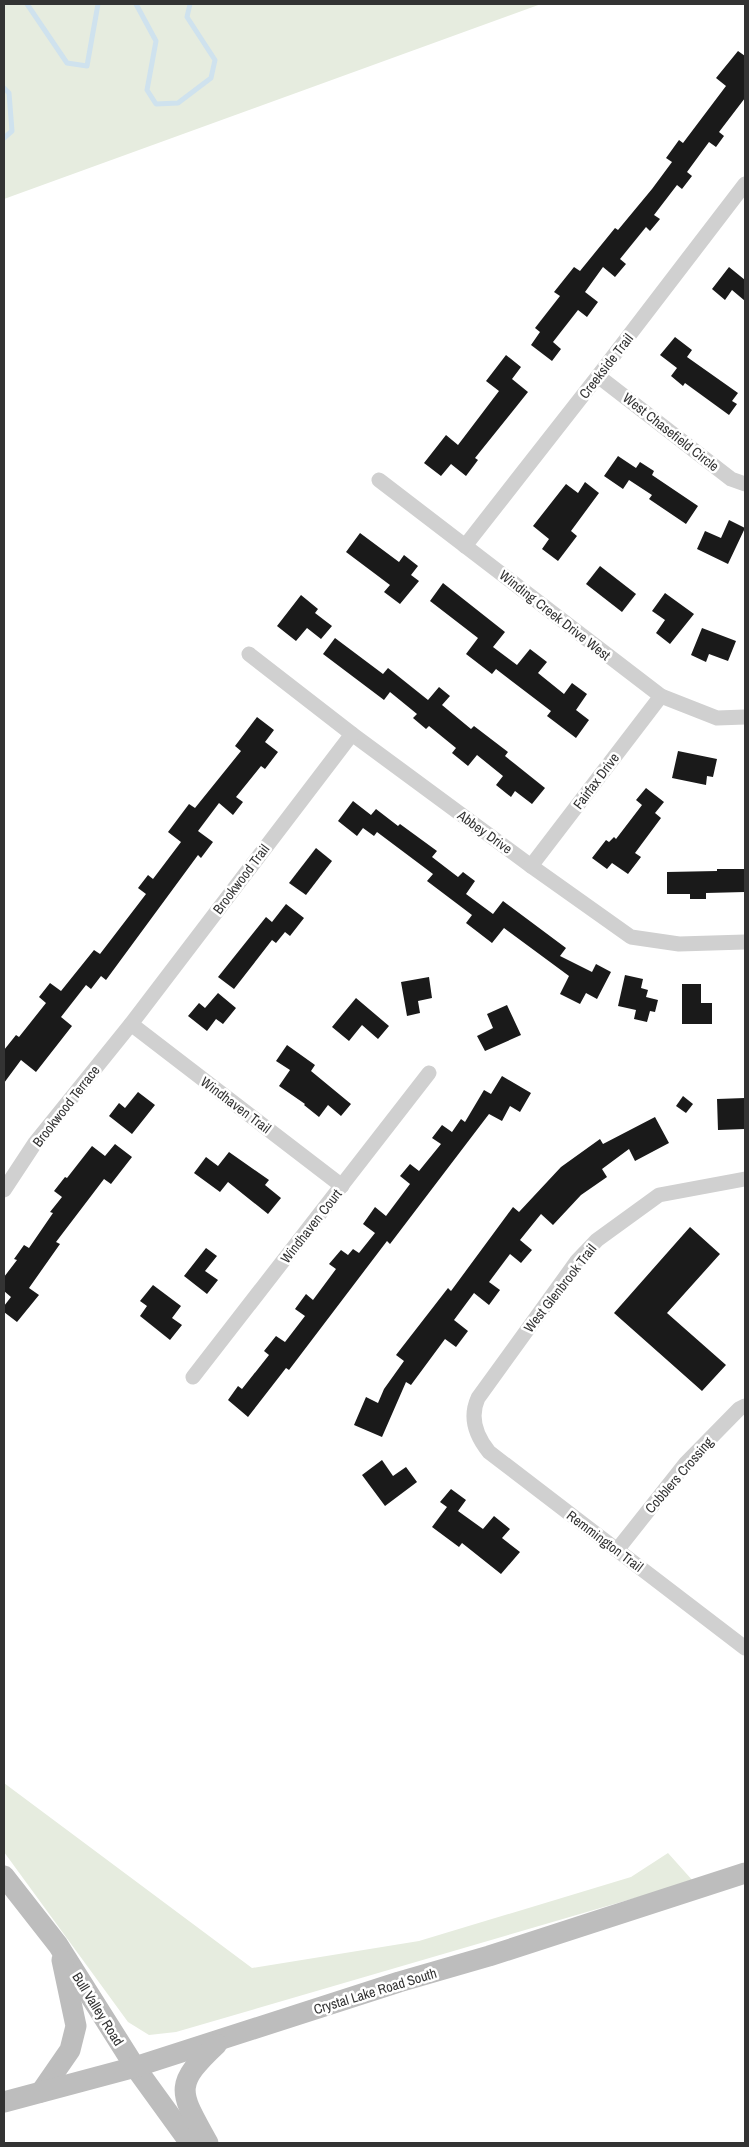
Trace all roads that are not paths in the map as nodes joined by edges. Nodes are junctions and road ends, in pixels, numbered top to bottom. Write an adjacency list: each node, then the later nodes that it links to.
1 (745, 184): 2 (street, Creekside Trail)
2 (740, 201): 3 (street, Creekside Trail)
3 (598, 376): 5 (street, West Chasefield Circle); 6 (street, Creekside Trail)
4 (379, 480): 6 (street, Winding Creek Drive West)
5 (745, 484)
6 (466, 546): 8 (street, Winding Creek Drive West)
7 (249, 654): 10 (street, Abbey Drive)
8 (661, 696): 9 (street, Winding Creek Drive West); 11 (street, Fairfax Drive)
9 (745, 717)
10 (352, 734): 11 (street, Abbey Drive); 13 (street, Brookwood Trail)
11 (531, 866): 12 (street, Abbey Drive)
12 (745, 942)
13 (131, 1024): 16 (street, Windhaven Trail); 17 (street, Brookwood Terrace)
14 (429, 1073): 16 (street, Windhaven Court)
15 (745, 1179): 20 (street, West Glenbrook Trail)
16 (342, 1186): 18 (street, Windhaven Court)
17 (4, 1190)
18 (192, 1377)
19 (745, 1406): 21 (street, Cobblers Crossing)
20 (474, 1425): 21 (street, Remmington Trail)
21 (617, 1550): 22 (street, Remmington Trail)
22 (745, 1648)
23 (745, 1873): 26 (street, Crystal Lake Road South)
24 (4, 1876): 25 (street, Bull Valley Road)
25 (58, 1945): 27 (street, Bull Valley Road); 28 (street)
26 (222, 2039): 27 (street, Crystal Lake Road South); 31 (street)
27 (135, 2067): 28 (street, Crystal Lake Road South); 30 (street, Bull Valley Road)
28 (41, 2092): 29 (street, Crystal Lake Road South)
29 (4, 2102)
30 (190, 2143)
31 (208, 2143)

